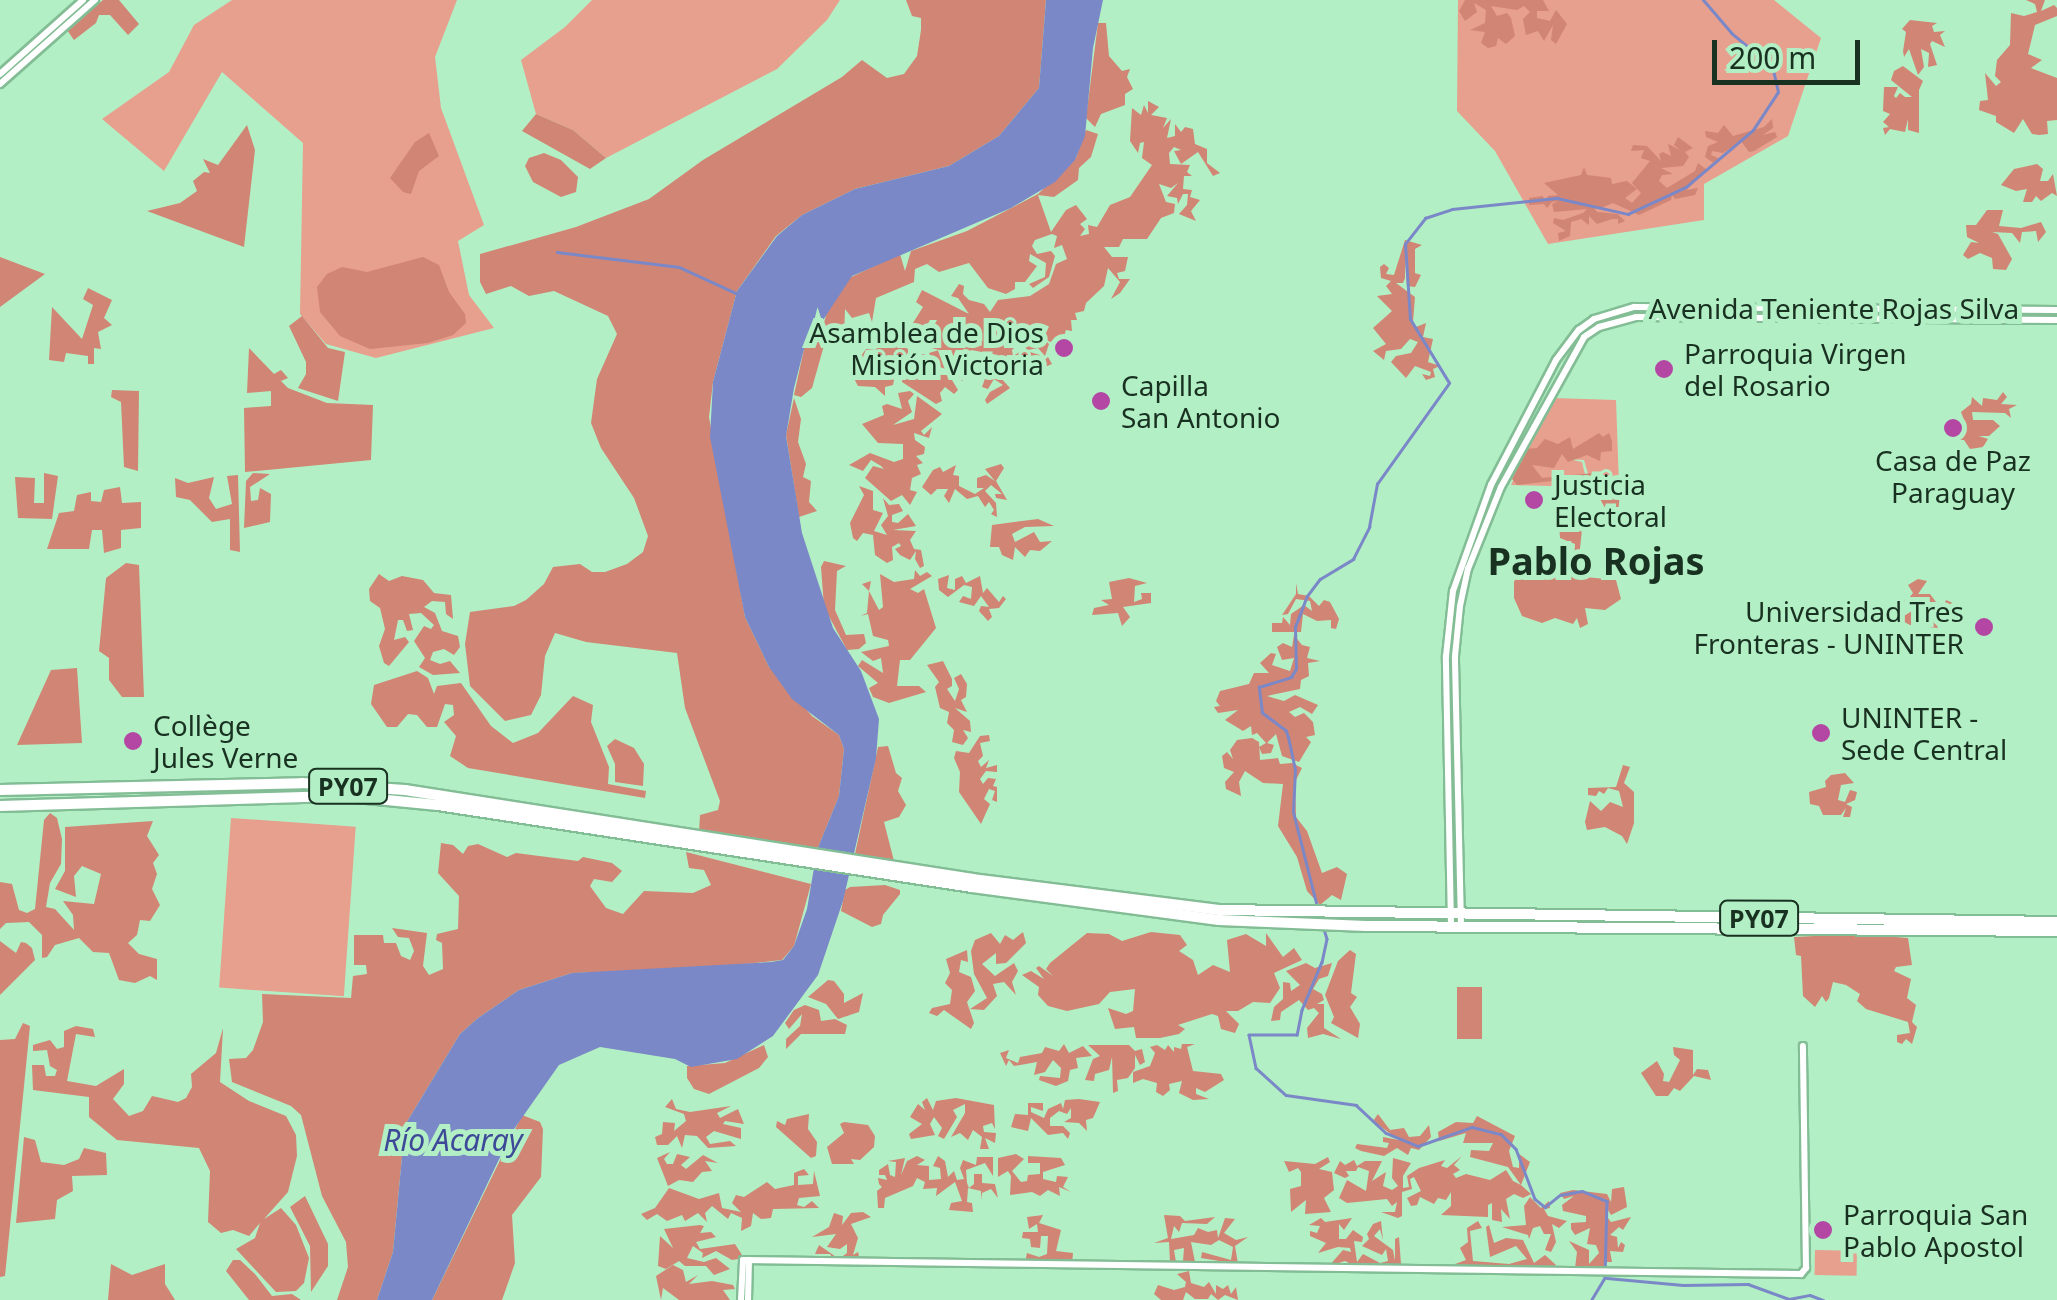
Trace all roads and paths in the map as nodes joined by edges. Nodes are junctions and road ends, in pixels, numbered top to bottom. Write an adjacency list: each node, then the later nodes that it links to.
1 (84, 0): 3 (street)
2 (96, 0): 4 (street)
3 (0, 74)
4 (0, 84)
5 (2057, 310): 7 (street, Avenida Teniente Rojas Silva)
6 (2057, 320): 8 (street, Avenida Teniente Rojas Silva)
7 (1538, 396): 8 (street); 13 (street, Avenida Teniente Rojas Silva)
8 (1547, 401): 13 (street, Avenida Teniente Rojas Silva)
9 (0, 790): 11 (highway, PY07)
10 (0, 806): 11 (highway, PY07)
11 (691, 839): 12 (highway, PY07)
12 (1306, 918): 13 (highway, PY07); 13 (highway, PY07)
13 (1454, 920): 14 (highway, PY07); 15 (highway, PY07)
14 (2057, 922)
15 (2057, 931)
16 (1803, 1046): 17 (street)
17 (744, 1300)

